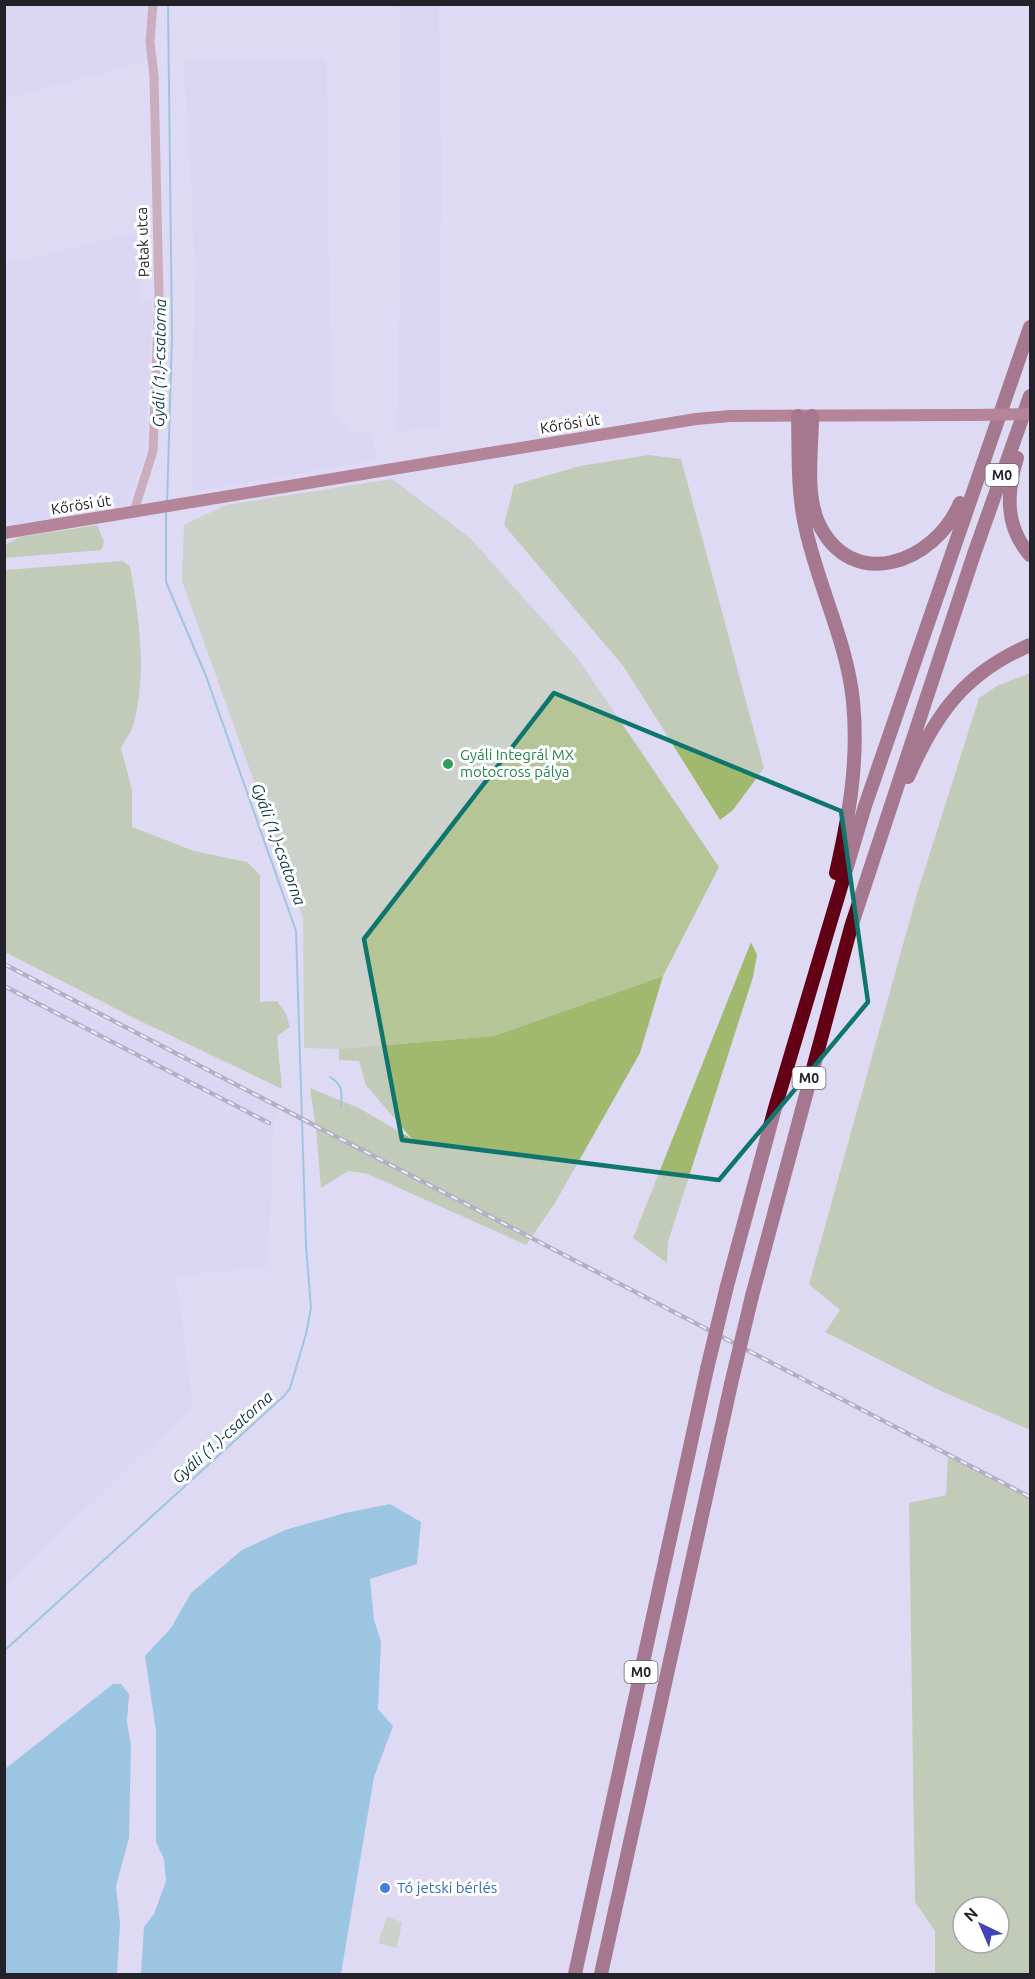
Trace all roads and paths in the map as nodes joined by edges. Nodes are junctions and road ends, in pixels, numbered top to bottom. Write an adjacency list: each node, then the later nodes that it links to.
1 (153, 4): 7 (street, Patak utca)
2 (1030, 327): 6 (highway, M0)
3 (1030, 396): 11 (highway, M0)
4 (1030, 415): 5 (main road, Kőrösi út, bridge); 9 (highway)
5 (805, 416): 6 (highway); 7 (main road, Kőrösi út); 12 (highway)
6 (982, 466): 12 (highway, M0)
7 (134, 511): 8 (main road, Kőrösi út)
8 (4, 533)
9 (1030, 555)
10 (1030, 645): 11 (highway)
11 (872, 861): 14 (highway, M0, bridge)
12 (830, 918): 13 (highway, M0, bridge)
13 (575, 1974)
14 (601, 1974)

